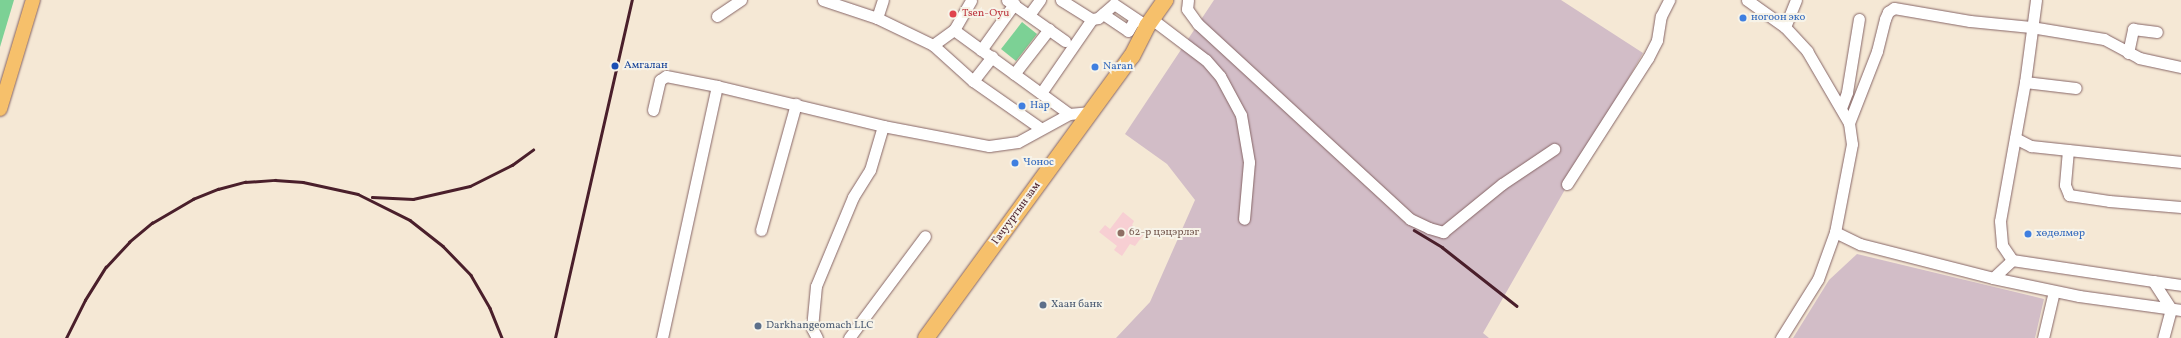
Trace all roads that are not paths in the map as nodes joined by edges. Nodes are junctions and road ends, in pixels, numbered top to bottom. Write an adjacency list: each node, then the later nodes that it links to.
1 (33, 0): 43 (main road)
2 (741, 0): 19 (street)
3 (823, 0): 20 (street)
4 (883, 0): 20 (street)
5 (971, 0): 27 (street)
6 (1040, 0): 18 (street)
7 (1061, 0): 21 (street)
8 (1165, 0): 23 (highway, Гачууртын зам)
9 (1173, 0): 23 (highway, Гачууртын зам)
10 (1188, 0): 51 (street)
11 (1669, 0): 54 (street)
12 (1747, 0): 24 (street)
13 (1796, 0): 24 (street)
14 (2036, 0): 25 (street)
15 (1011, 2): 18 (street); 31 (street)
16 (1112, 2): 17 (street); 23 (street)
17 (1103, 14): 21 (street); 23 (street)
18 (1029, 15): 26 (street)
19 (717, 16)
20 (877, 18): 30 (street)
21 (1092, 19): 40 (street)
22 (1859, 19): 42 (street)
23 (1146, 23): 45 (highway, Гачууртын зам); 56 (street)
24 (1785, 27): 42 (street)
25 (2031, 27): 32 (street); 37 (street); 47 (street)
26 (1049, 29): 29 (street); 35 (street)
27 (954, 30): 30 (street); 31 (street)
28 (2157, 32): 32 (street)
29 (1065, 41)
30 (933, 44): 36 (street)
31 (981, 50): 33 (street)
32 (2128, 53): 34 (street)
33 (992, 58): 35 (street); 36 (street)
34 (2181, 67)
35 (1014, 74): 40 (street)
36 (973, 80): 49 (street)
37 (2025, 82): 39 (street); 50 (street)
38 (717, 86): 41 (street); 44 (street); 67 (street)
39 (2076, 88)
40 (1041, 93): 46 (street)
41 (796, 104): 48 (street); 57 (street)
42 (1841, 108): 47 (street)
43 (0, 109)
44 (653, 110)
45 (1091, 112): 46 (street); 70 (highway, Гачууртын зам)
46 (1069, 114): 49 (street)
47 (1849, 123): 58 (street)
48 (883, 126): 49 (street); 68 (street)
49 (1040, 128)
50 (2015, 138): 52 (street); 60 (street)
51 (1554, 149)
52 (2068, 150): 53 (street); 55 (street)
53 (2181, 162)
54 (1567, 184)
55 (2181, 207)
56 (1244, 219)
57 (761, 230)
58 (1835, 232): 61 (street); 71 (street)
59 (925, 236): 69 (street)
60 (2009, 263): 61 (street); 62 (street); 63 (street)
61 (1993, 278): 63 (street)
62 (2153, 281): 64 (street); 66 (street)
63 (2015, 282): 65 (street)
64 (2181, 285)
65 (2054, 291): 66 (street); 72 (street)
66 (2176, 310): 73 (street)
67 (662, 338)
68 (817, 338)
69 (848, 338)
70 (926, 338)
71 (1781, 338)
72 (2043, 338)
73 (2163, 338)

